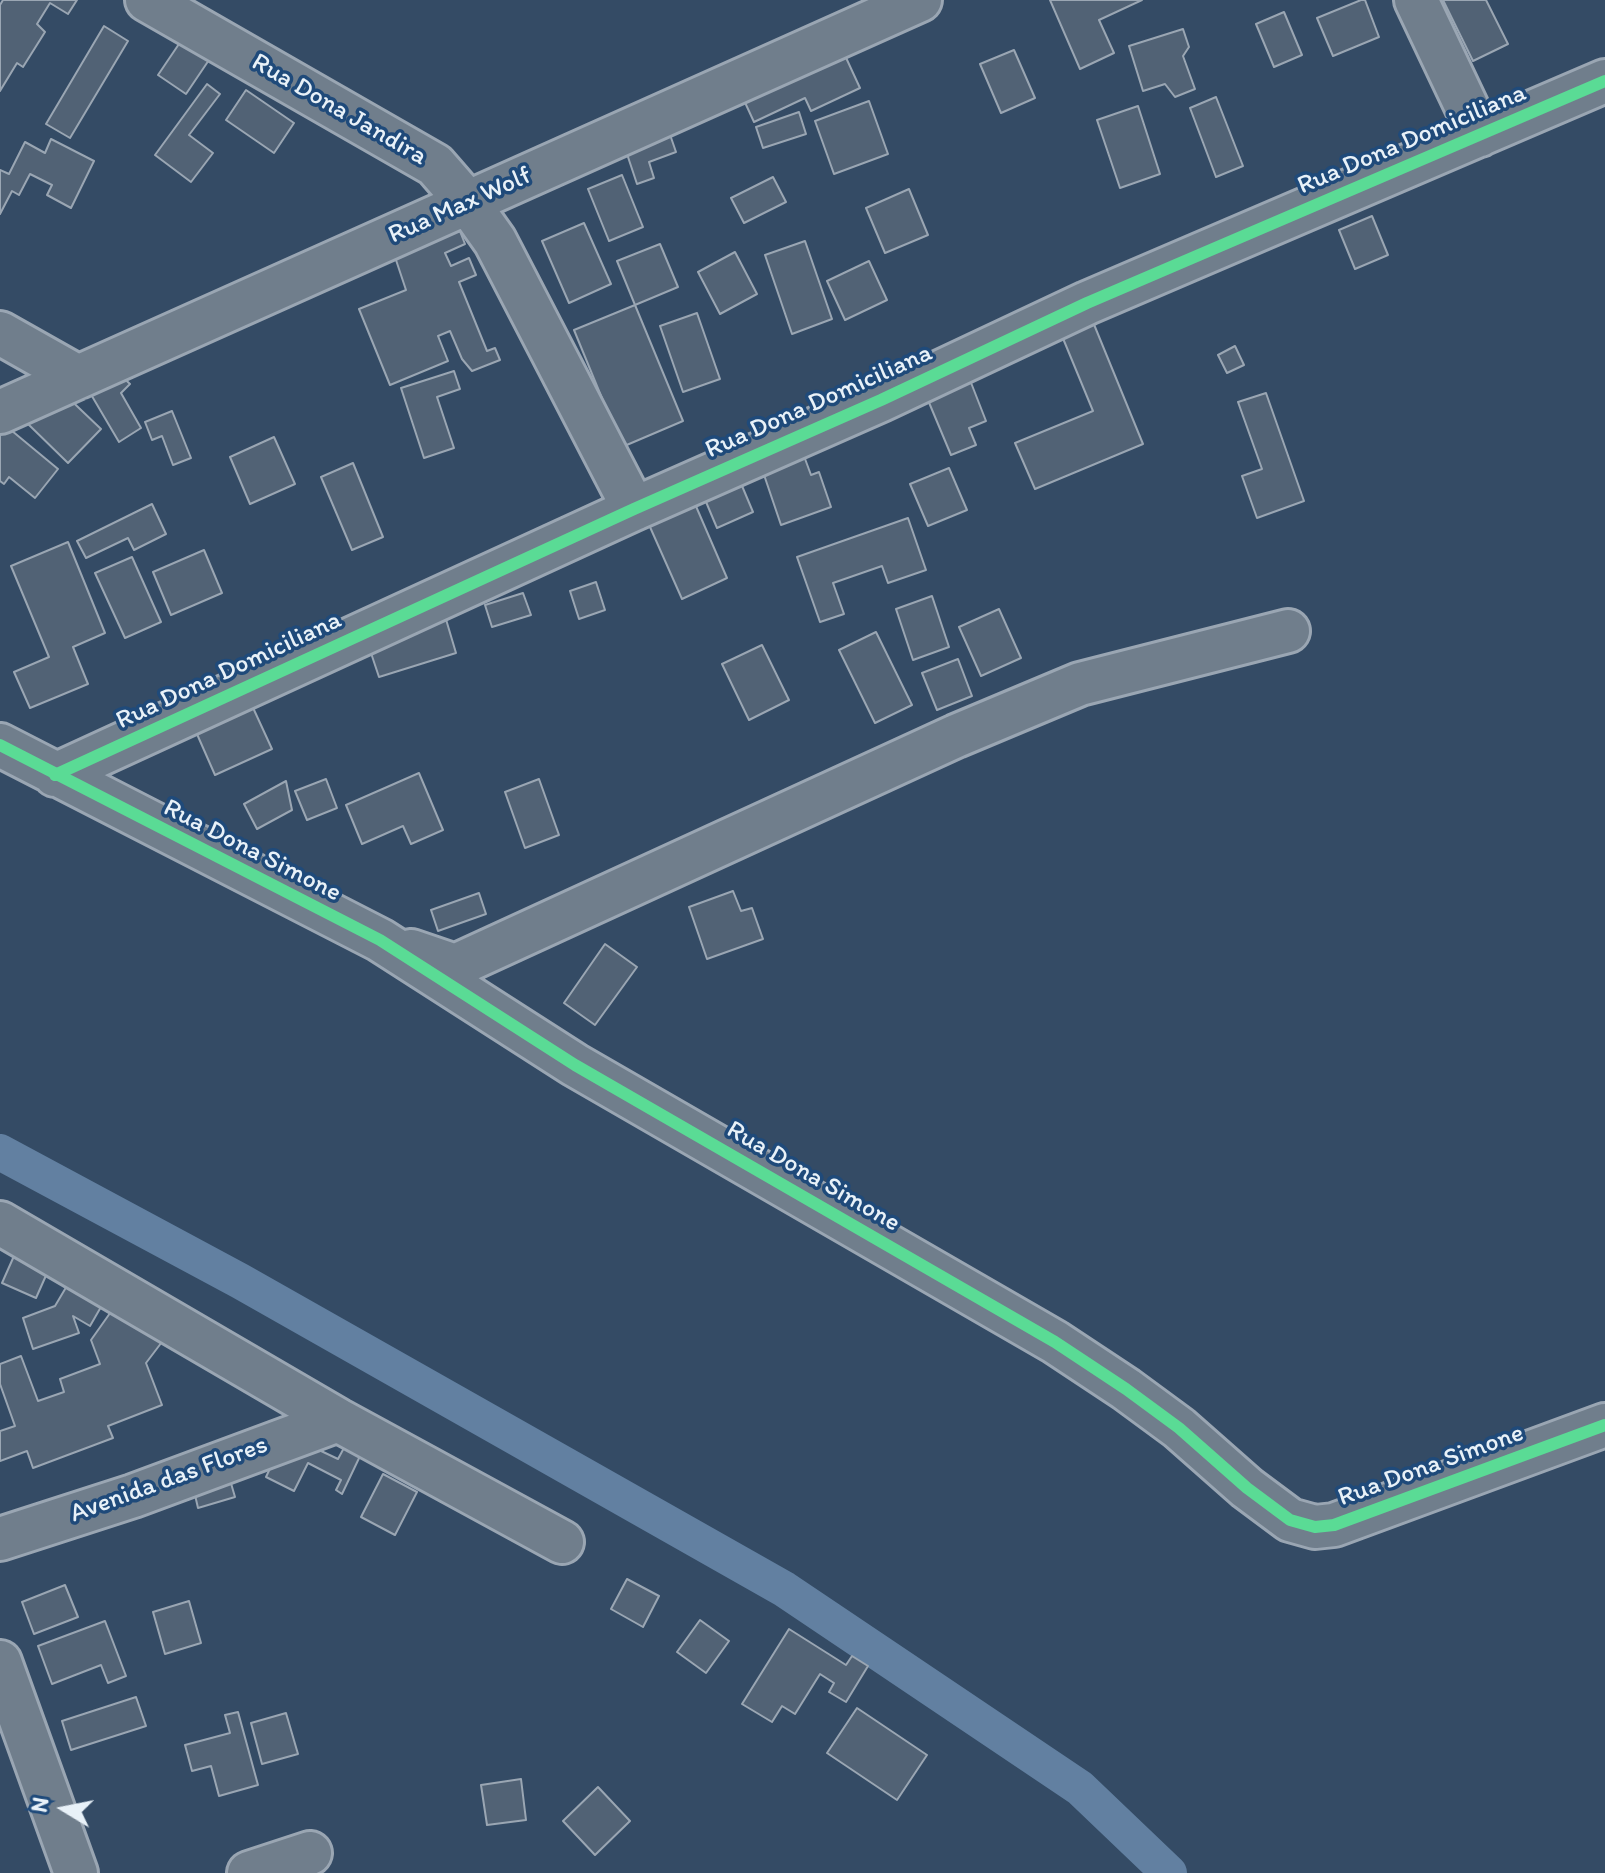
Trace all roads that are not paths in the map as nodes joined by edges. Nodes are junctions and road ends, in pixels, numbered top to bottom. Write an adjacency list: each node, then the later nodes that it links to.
1 (147, 0): 6 (street, Rua Dona Jandira)
2 (919, 0): 6 (street, Rua Max Wolf)
3 (1416, 0): 5 (street)
4 (1605, 81): 5 (street, Rua Dona Domiciliana)
5 (1480, 135): 10 (street, Rua Dona Domiciliana)
6 (468, 203): 8 (street, Rua Max Wolf); 10 (street, Rua Dona Jandira)
7 (0, 333): 8 (street)
8 (78, 377): 9 (street, Rua Max Wolf)
9 (0, 412)
10 (634, 509): 13 (street, Rua Dona Domiciliana)
11 (1288, 631): 14 (street)
12 (0, 745): 13 (street, Rua Dona Simone)
13 (55, 775): 14 (street, Rua Dona Simone)
14 (380, 940): 17 (street, Rua Dona Simone)
15 (0, 1223): 16 (street)
16 (338, 1420): 18 (street, Avenida das Flores); 19 (street)
17 (1605, 1425)
18 (0, 1539)
19 (562, 1542)
20 (0, 1662): 22 (street)
21 (310, 1853): 23 (street)
22 (76, 1873)
23 (249, 1873)

